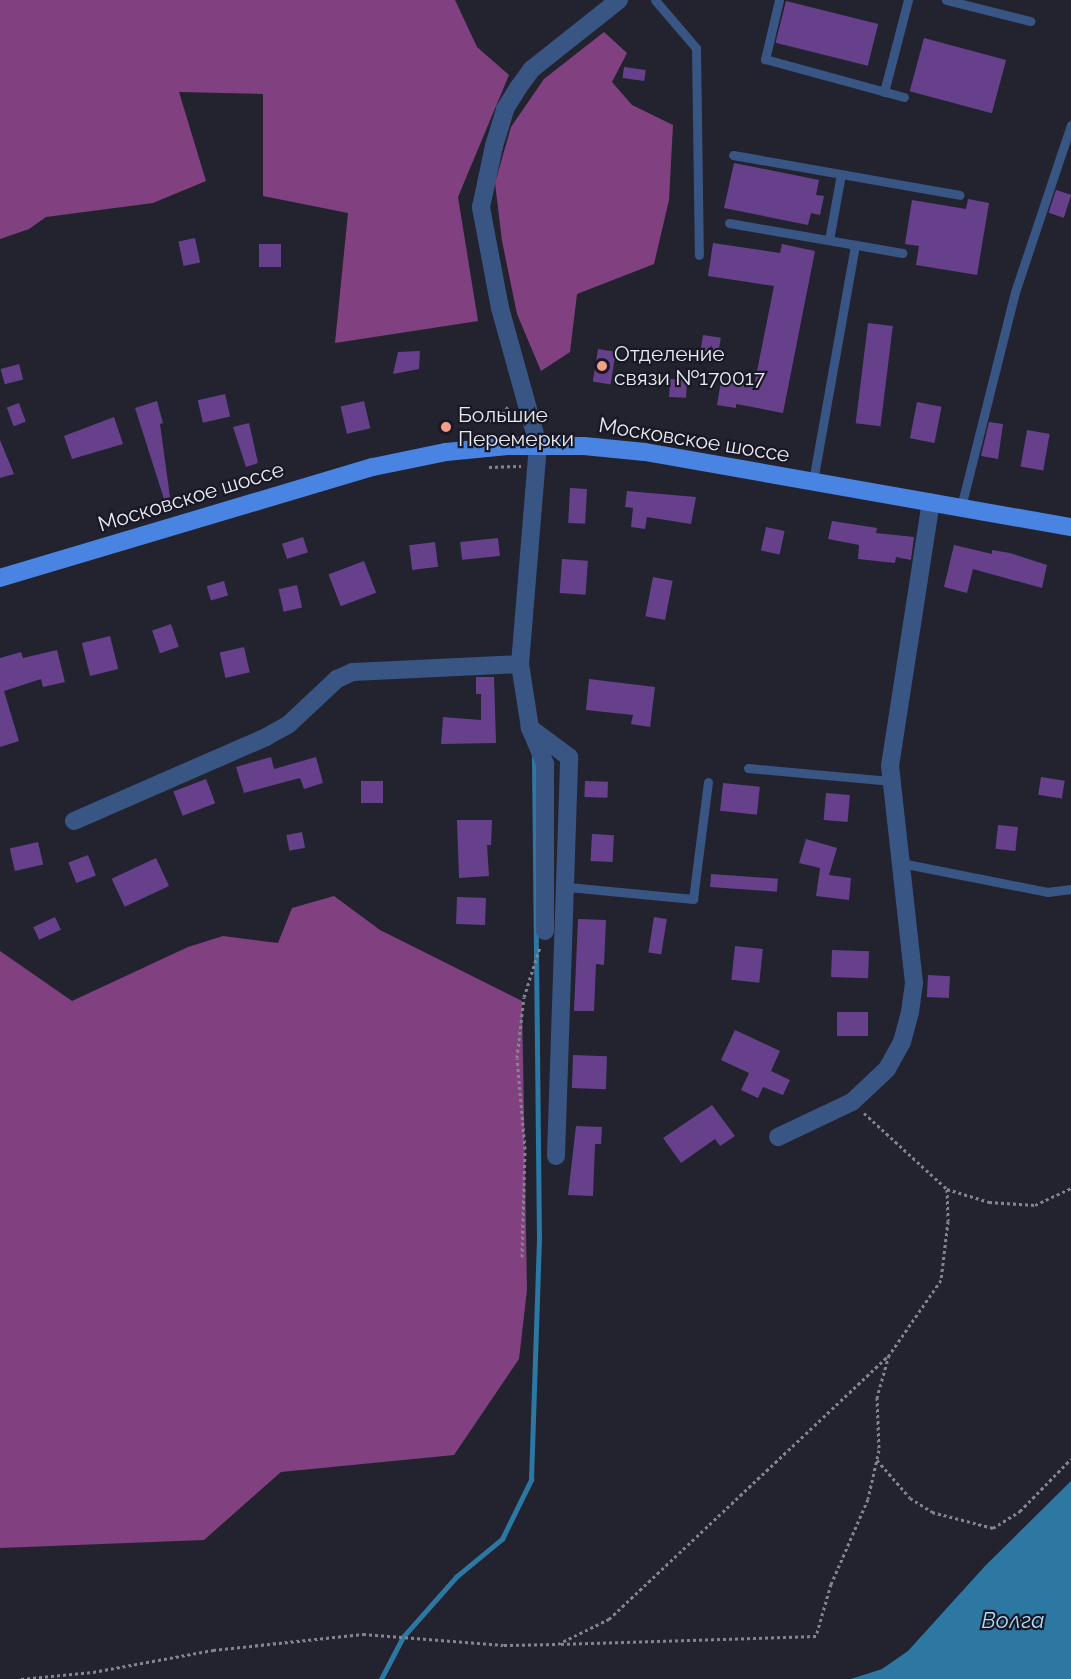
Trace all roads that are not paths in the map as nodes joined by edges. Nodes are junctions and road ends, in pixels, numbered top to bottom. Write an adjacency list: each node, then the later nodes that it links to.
1 (619, 0): 18 (street)
2 (655, 0): 17 (lane)
3 (779, 0): 7 (lane)
4 (908, 0): 7 (lane)
5 (946, 0): 6 (lane)
6 (1030, 21)
7 (884, 92): 8 (lane)
8 (904, 97)
9 (1071, 125): 21 (lane)
10 (733, 155): 11 (lane)
11 (841, 174): 12 (lane); 14 (lane)
12 (959, 195)
13 (729, 223): 14 (lane)
14 (829, 240): 15 (lane)
15 (855, 245): 16 (lane); 19 (lane)
16 (902, 253)
17 (699, 255)
18 (538, 445): 19 (main road, Московское шоссе); 23 (main road, Московское шоссе); 24 (street)
19 (813, 481): 20 (main road, Московское шоссе)
20 (931, 502): 21 (main road, Московское шоссе); 27 (street)
21 (961, 507): 22 (main road, Московское шоссе)
22 (1071, 527)
23 (0, 578)
24 (520, 664): 25 (street); 29 (street)
25 (530, 728): 31 (street); 33 (street)
26 (748, 768): 27 (lane)
27 (892, 781): 30 (street)
28 (708, 782): 31 (lane)
29 (75, 821)
30 (901, 863): 32 (lane); 34 (street)
31 (568, 887): 35 (street)
32 (1071, 889)
33 (545, 931)
34 (778, 1137)
35 (556, 1156)

